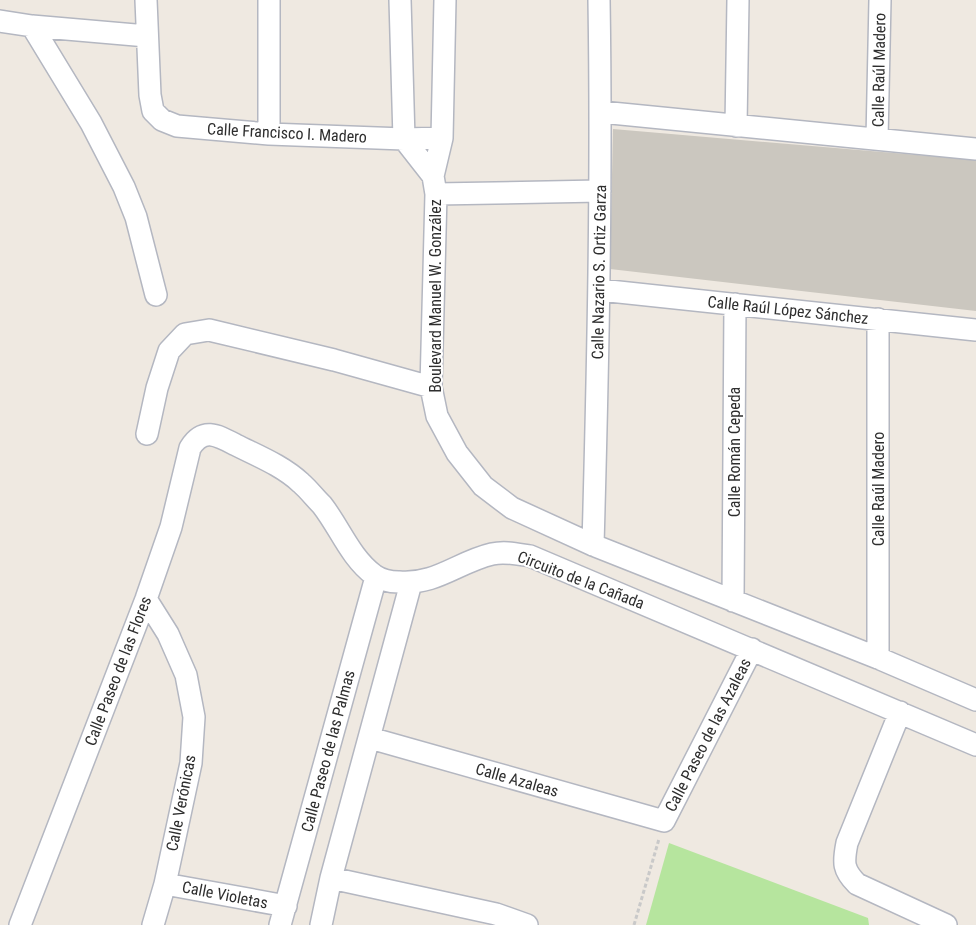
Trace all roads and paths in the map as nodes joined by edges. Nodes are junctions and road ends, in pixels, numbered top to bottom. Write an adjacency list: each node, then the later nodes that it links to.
1 (146, 0): 10 (street, Calle Francisco I. Madero)
2 (269, 0): 13 (street)
3 (400, 0): 15 (street)
4 (445, 0): 14 (street, Boulevard Manuel W. González)
5 (599, 0): 11 (street, Calle Nazario S. Ortiz Garza)
6 (738, 0): 12 (street)
7 (880, 0): 16 (street, Calle Raúl Madero)
8 (0, 21): 9 (street)
9 (32, 26): 10 (street); 21 (street)
10 (147, 36): 13 (street, Calle Francisco I. Madero)
11 (601, 112): 12 (street); 19 (street, Calle Nazario S. Ortiz Garza)
12 (736, 126): 16 (street)
13 (269, 134): 15 (street, Calle Francisco I. Madero)
14 (442, 138): 15 (street, Calle Francisco I. Madero); 18 (street, Boulevard Manuel W. González)
15 (404, 139): 18 (street, Boulevard Manuel W. González)
16 (877, 139): 17 (street)
17 (976, 149)
18 (435, 185): 19 (street); 25 (street, Boulevard Manuel W. González)
19 (600, 191): 20 (street, Calle Nazario S. Ortiz Garza)
20 (600, 290): 22 (street, Calle Raúl López Sánchez); 27 (street, Calle Nazario S. Ortiz Garza)
21 (156, 296)
22 (735, 304): 23 (street, Calle Raúl López Sánchez); 31 (street, Calle Román Cepeda)
23 (878, 319): 24 (street, Calle Raúl López Sánchez); 33 (street, Calle Raúl Madero)
24 (976, 330)
25 (431, 387): 26 (street); 27 (street, Boulevard Manuel W. González)
26 (147, 434)
27 (592, 545): 31 (street)
28 (376, 577): 29 (street, Circuito de la Cañada); 30 (street, Calle Paseo de las Flores); 42 (street, Calle Paseo de las Palmas)
29 (411, 583): 32 (street, Circuito de la Cañada); 36 (street)
30 (146, 599): 40 (street, Calle Verónicas); 44 (street, Calle Paseo de las Flores)
31 (733, 601): 33 (street)
32 (752, 649): 35 (street, Circuito de la Cañada); 38 (street, Calle Paseo de las Azaleas)
33 (878, 658): 34 (street)
34 (976, 700)
35 (900, 712): 37 (street, Circuito de la Cañada); 41 (street)
36 (370, 738): 38 (street, Calle Azaleas); 39 (street)
37 (976, 745)
38 (664, 821): 48 (path)
39 (331, 878): 43 (street); 46 (street)
40 (165, 884): 42 (street, Calle Violetas); 45 (street, Calle Verónicas)
41 (900, 915): 49 (street)
42 (283, 916)
43 (495, 919): 47 (street)
44 (20, 925)
45 (153, 925)
46 (321, 925)
47 (527, 925)
48 (634, 925)
49 (946, 925)

